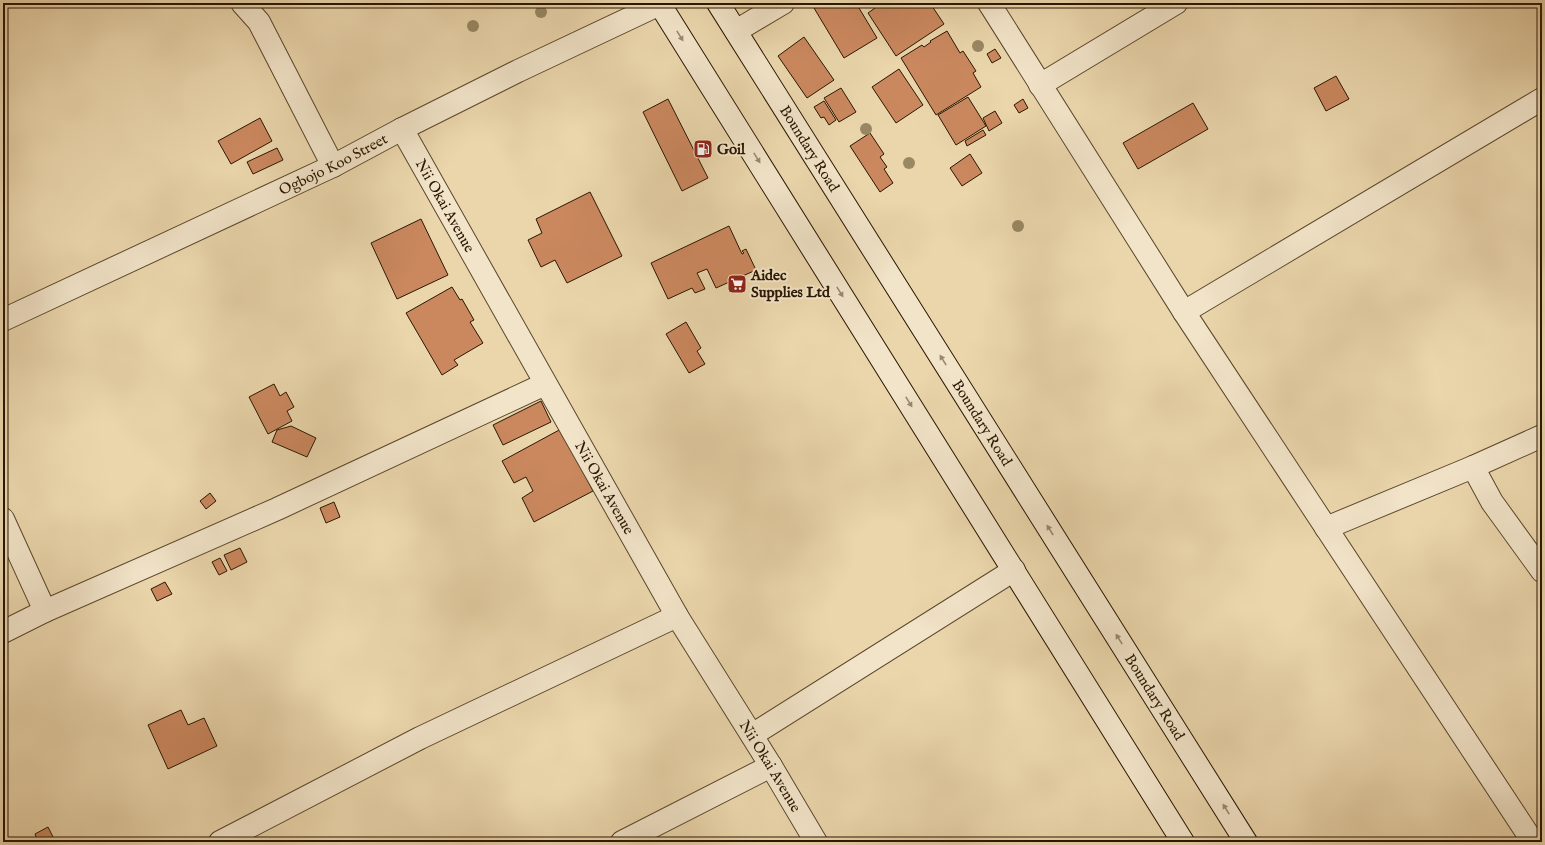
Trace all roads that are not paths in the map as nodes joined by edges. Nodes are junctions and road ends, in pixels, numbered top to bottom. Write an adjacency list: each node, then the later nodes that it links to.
1 (242, 3): 11 (street)
2 (660, 3): 10 (street, Ogbojo Koo Street); 19 (street, one-way to 19)
3 (718, 3): 7 (street, Boundary Road)
4 (783, 3): 7 (street)
5 (989, 3): 8 (street)
6 (1176, 3): 8 (street)
7 (736, 31): 31 (street, Boundary Road, one-way to 7)
8 (1040, 85): 12 (street)
9 (1542, 99): 12 (street)
10 (402, 129): 11 (street, Ogbojo Koo Street); 14 (street, Nii Okai Avenue)
11 (334, 166): 13 (street, Ogbojo Koo Street)
12 (1184, 312): 18 (street)
13 (3, 320)
14 (545, 384): 21 (street); 22 (street, Nii Okai Avenue)
15 (1542, 436): 16 (street)
16 (1473, 467): 18 (street); 20 (street)
17 (3, 520): 21 (street)
18 (1326, 528): 32 (street)
19 (1014, 570): 24 (street); 30 (street)
20 (1542, 571)
21 (46, 611): 23 (street)
22 (676, 616): 24 (street, Nii Okai Avenue); 27 (street)
23 (3, 632)
24 (752, 735): 25 (street, Nii Okai Avenue)
25 (771, 766): 26 (street); 29 (street, Nii Okai Avenue)
26 (652, 835): 28 (street)
27 (220, 842)
28 (622, 842)
29 (816, 842)
30 (1183, 842)
31 (1246, 842)
32 (1533, 842)

